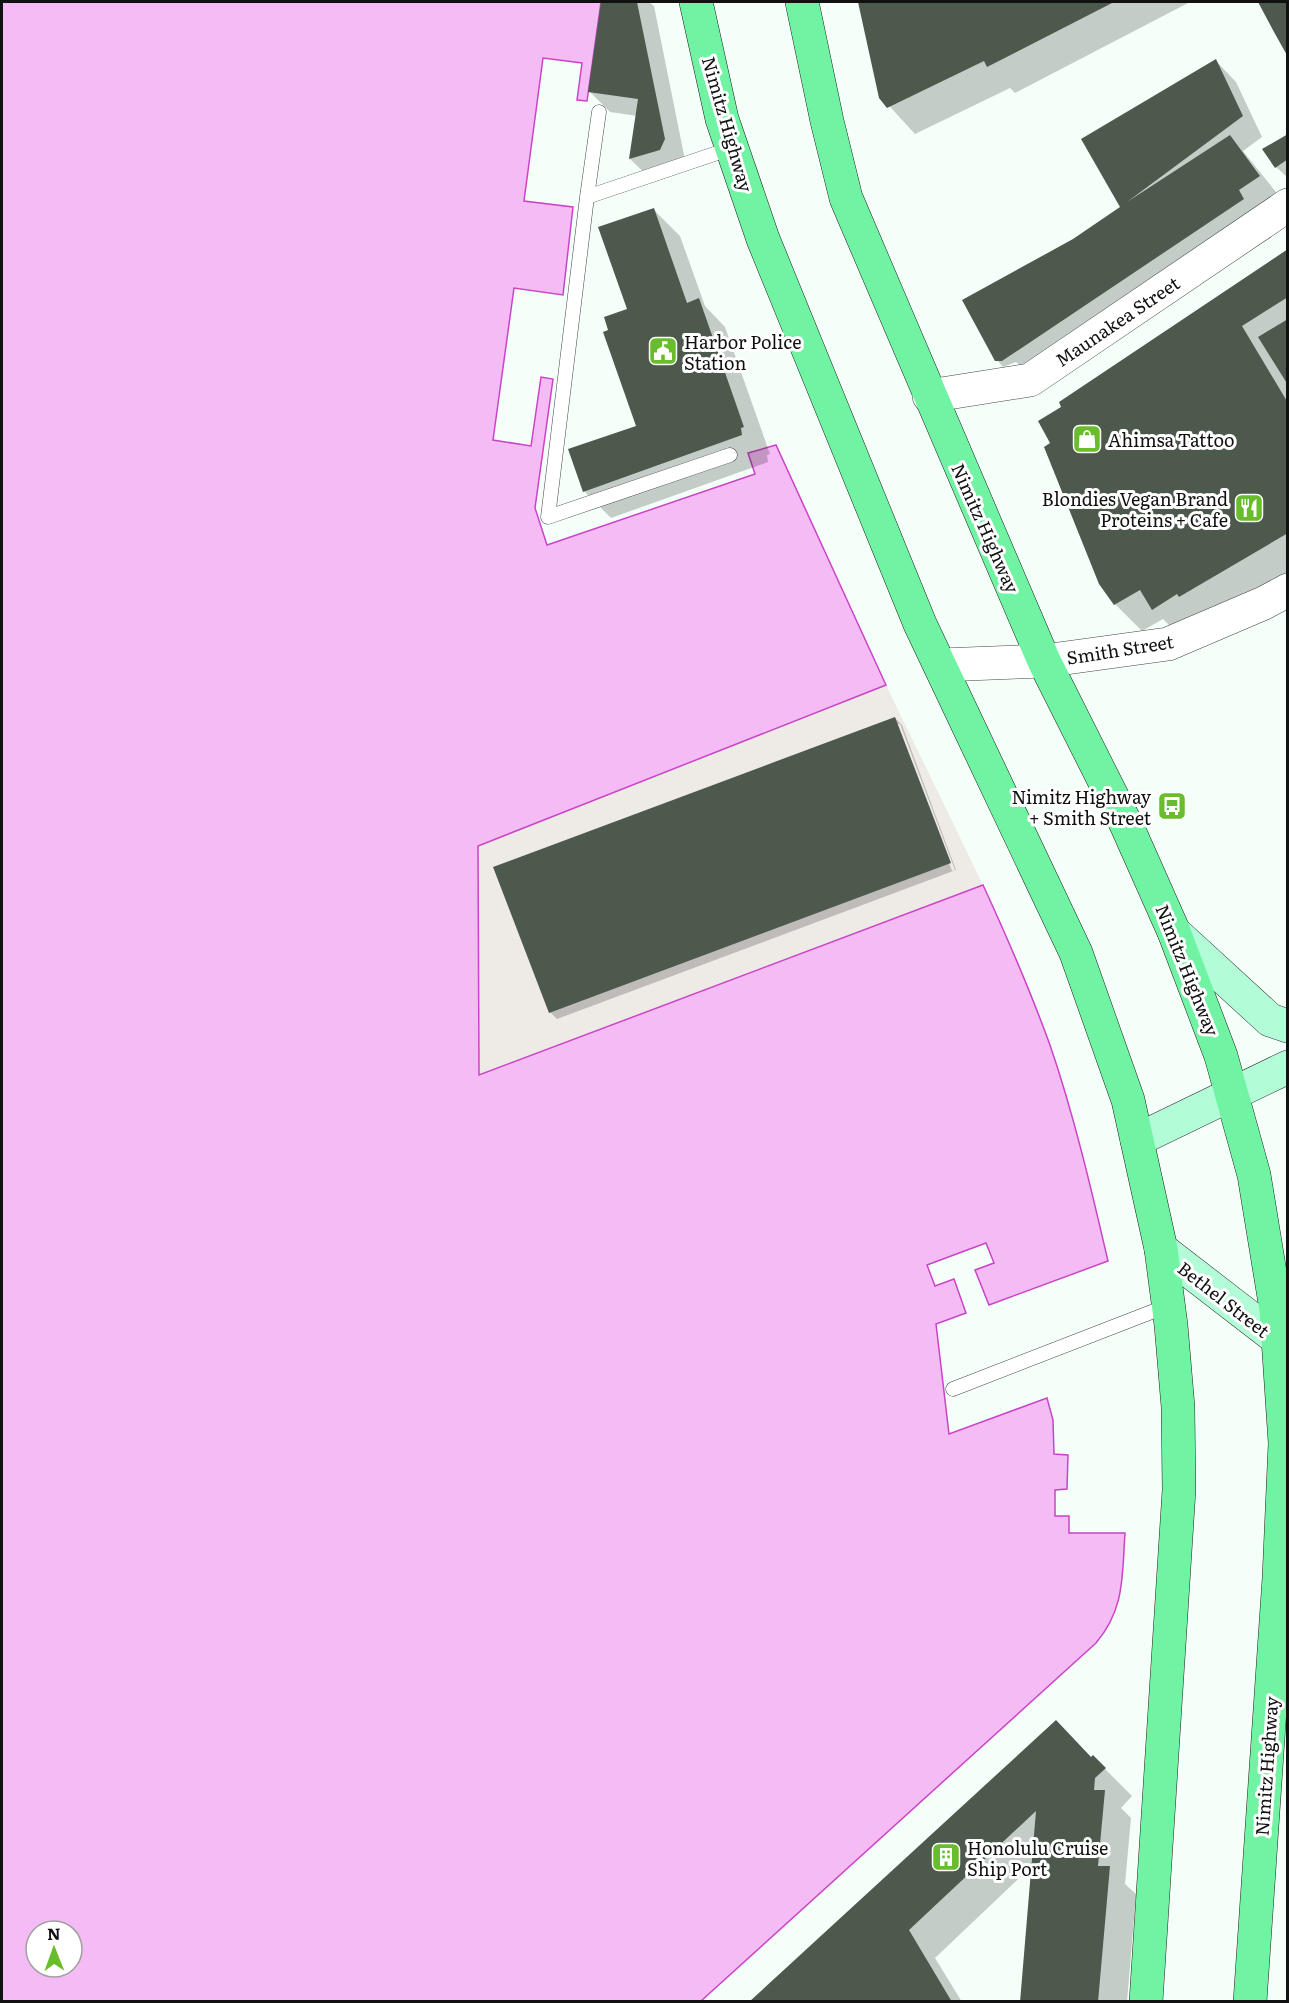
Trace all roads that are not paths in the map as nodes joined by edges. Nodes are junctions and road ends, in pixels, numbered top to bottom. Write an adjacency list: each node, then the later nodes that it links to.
1 (696, 2): 4 (main road, Nimitz Highway)
2 (802, 2): 7 (main road, Nimitz Highway)
3 (599, 112): 5 (lane)
4 (732, 148): 5 (lane); 11 (main road, Nimitz Highway)
5 (587, 197): 8 (lane)
6 (1287, 205): 7 (street, Maunakea Street)
7 (929, 396): 10 (main road, Nimitz Highway)
8 (729, 455)
9 (1287, 590): 10 (street, Smith Street)
10 (1044, 661): 11 (street, Smith Street); 12 (main road, Nimitz Highway)
11 (941, 665): 16 (main road, Nimitz Highway)
12 (1174, 932): 13 (main road); 15 (main road, Nimitz Highway)
13 (1287, 1026)
14 (1287, 1067): 15 (main road)
15 (1233, 1093): 16 (main road); 19 (main road, Nimitz Highway)
16 (1137, 1140): 17 (main road, Nimitz Highway)
17 (1161, 1249): 18 (main road, Nimitz Highway); 19 (main road, Bethel Street)
18 (1167, 1306): 20 (lane); 22 (main road, Nimitz Highway)
19 (1283, 1345): 21 (main road, Nimitz Highway)
20 (953, 1389)
21 (1283, 1593): 23 (main road, Nimitz Highway)
22 (1146, 2001)
23 (1250, 2001)

